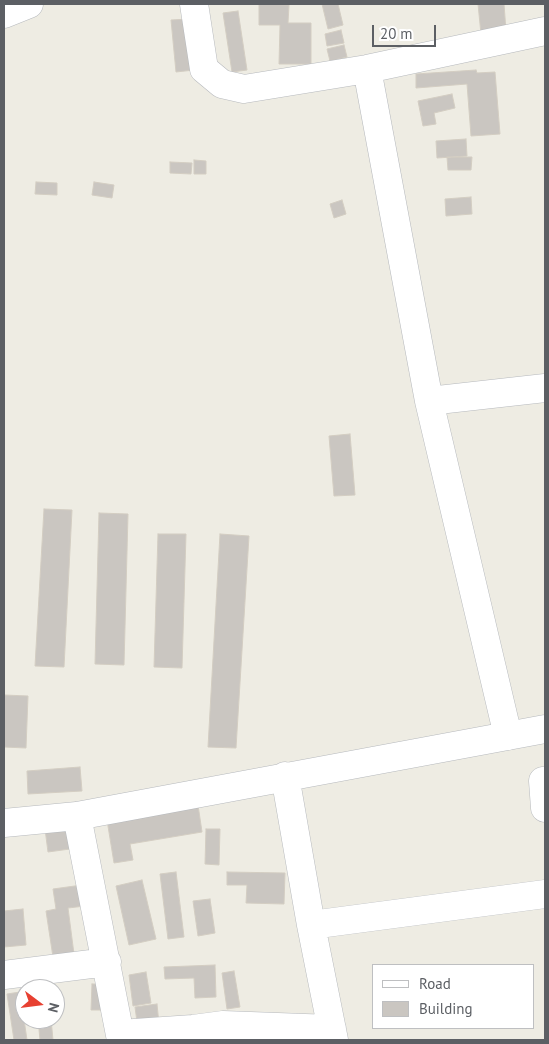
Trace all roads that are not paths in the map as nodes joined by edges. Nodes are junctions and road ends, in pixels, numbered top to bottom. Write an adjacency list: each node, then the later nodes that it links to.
1 (29, 4): 3 (street)
2 (194, 4): 5 (street)
3 (4, 14)
4 (545, 31): 5 (street)
5 (367, 69): 7 (street)
6 (545, 388): 7 (street)
7 (429, 401): 9 (street)
8 (545, 729): 9 (street)
9 (508, 736): 10 (street)
10 (285, 776): 11 (street); 14 (street)
11 (77, 816): 12 (street); 15 (street)
12 (4, 823)
13 (545, 894): 14 (street)
14 (311, 925): 17 (street)
15 (107, 962): 16 (street); 18 (street)
16 (4, 975)
17 (333, 1035): 18 (street)
18 (120, 1037)

